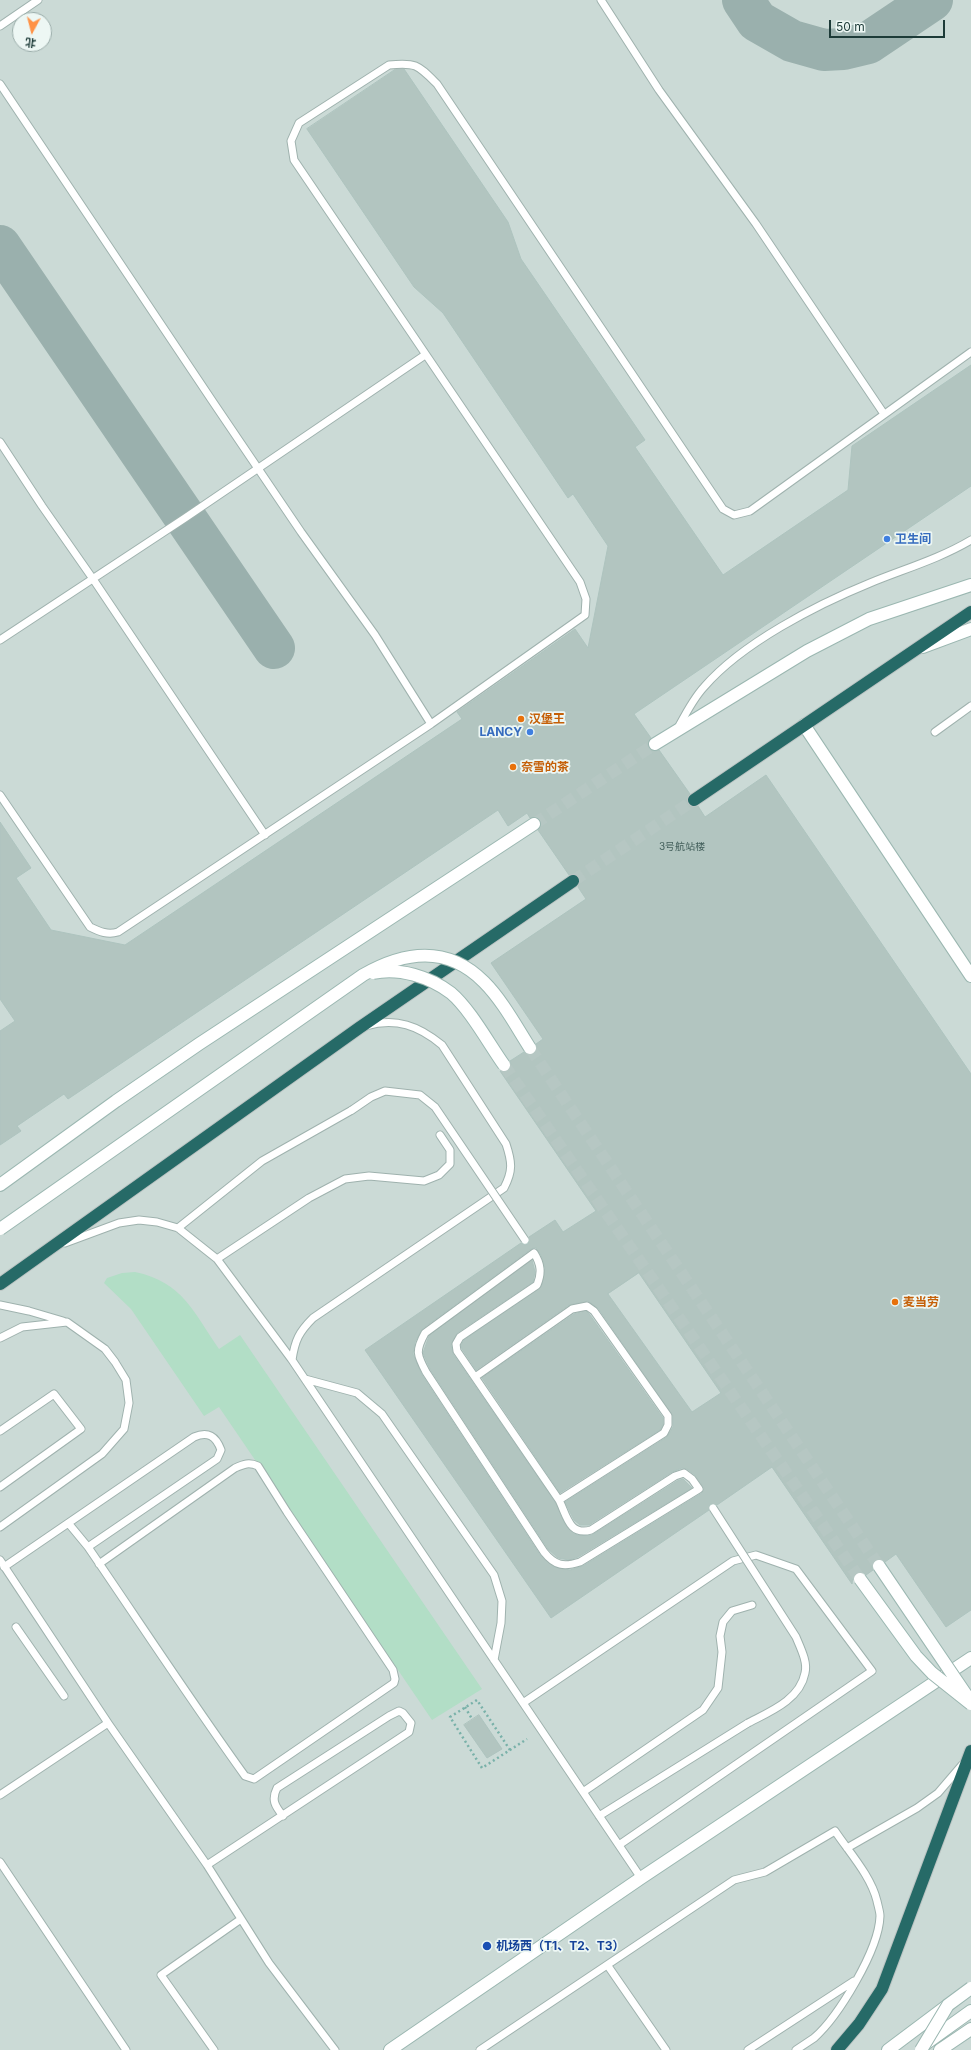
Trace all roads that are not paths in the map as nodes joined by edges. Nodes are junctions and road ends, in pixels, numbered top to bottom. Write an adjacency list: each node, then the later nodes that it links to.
1 (38, 0): 3 (lane)
2 (601, 0): 7 (lane)
3 (0, 26)
4 (0, 84): 9 (lane)
5 (971, 352): 7 (lane)
6 (425, 355): 7 (lane); 9 (lane); 18 (lane)
7 (884, 414)
8 (0, 442): 11 (lane)
9 (259, 468): 11 (lane); 18 (lane)
10 (971, 540): 20 (lane)
11 (93, 579): 15 (lane); 26 (lane)
12 (971, 585): 20 (street)
13 (971, 612): 16 (highway)
14 (971, 629): 16 (street)
15 (0, 640)
16 (914, 651): 19 (highway)
17 (971, 706): 21 (lane)
18 (431, 724): 26 (lane)
19 (804, 725): 24 (highway); 29 (street)
20 (677, 731): 22 (street)
21 (935, 732)
22 (655, 744)
23 (0, 795): 26 (lane)
24 (694, 800)
25 (534, 824): 34 (street)
26 (265, 836)
27 (573, 881): 30 (highway)
28 (363, 975): 31 (street, bridge); 32 (street, bridge); 36 (street, bridge)
29 (971, 976)
30 (359, 1028): 38 (highway); 44 (lane)
31 (530, 1048)
32 (504, 1065)
33 (440, 1135): 39 (lane)
34 (0, 1185)
35 (178, 1228): 37 (lane, bridge); 38 (lane); 39 (lane)
36 (0, 1229)
37 (525, 1240)
38 (49, 1249): 40 (highway)
39 (217, 1258): 44 (lane)
40 (0, 1284)
41 (0, 1305): 42 (lane)
42 (67, 1322): 43 (lane); 52 (lane)
43 (0, 1338)
44 (292, 1360): 46 (lane)
45 (475, 1377): 49 (lane); 49 (lane); 49 (lane)
46 (305, 1379): 62 (lane); 62 (lane)
47 (0, 1431): 48 (lane)
48 (0, 1487)
49 (559, 1500)
50 (712, 1508): 71 (lane, bridge)
51 (69, 1524): 53 (lane); 53 (lane); 57 (lane)
52 (0, 1527)
53 (88, 1547): 55 (lane)
54 (0, 1560): 57 (lane)
55 (99, 1564): 55 (lane)
56 (879, 1566): 65 (street, bridge)
57 (4, 1567): 66 (lane)
58 (860, 1579): 65 (street, bridge)
59 (752, 1605): 68 (lane)
60 (16, 1627): 63 (lane)
61 (971, 1658): 76 (street)
62 (494, 1660): 64 (lane)
63 (64, 1696)
64 (523, 1703): 68 (lane); 72 (lane)
65 (971, 1703)
66 (108, 1723): 69 (lane); 75 (lane)
67 (969, 1755): 73 (lane); 92 (highway)
68 (583, 1792): 71 (lane)
69 (0, 1795)
70 (283, 1816): 70 (lane); 75 (lane)
71 (599, 1816): 72 (lane)
72 (619, 1845): 76 (lane)
73 (847, 1848): 78 (lane); 79 (lane)
74 (0, 1862): 84 (lane)
75 (207, 1865): 77 (lane)
76 (641, 1878): 87 (street)
77 (242, 1919): 85 (lane); 86 (lane)
78 (608, 1966): 88 (lane); 89 (lane)
79 (857, 1980): 90 (lane); 91 (lane)
80 (971, 1988): 81 (street, bridge)
81 (948, 2005): 93 (street); 95 (street, bridge)
82 (971, 2011): 94 (street)
83 (971, 2029): 96 (street)
84 (126, 2050)
85 (214, 2050)
86 (335, 2050)
87 (390, 2050)
88 (480, 2050)
89 (666, 2050)
90 (748, 2050)
91 (796, 2050)
92 (837, 2050)
93 (888, 2050)
94 (916, 2050)
95 (921, 2050)
96 (940, 2050)

